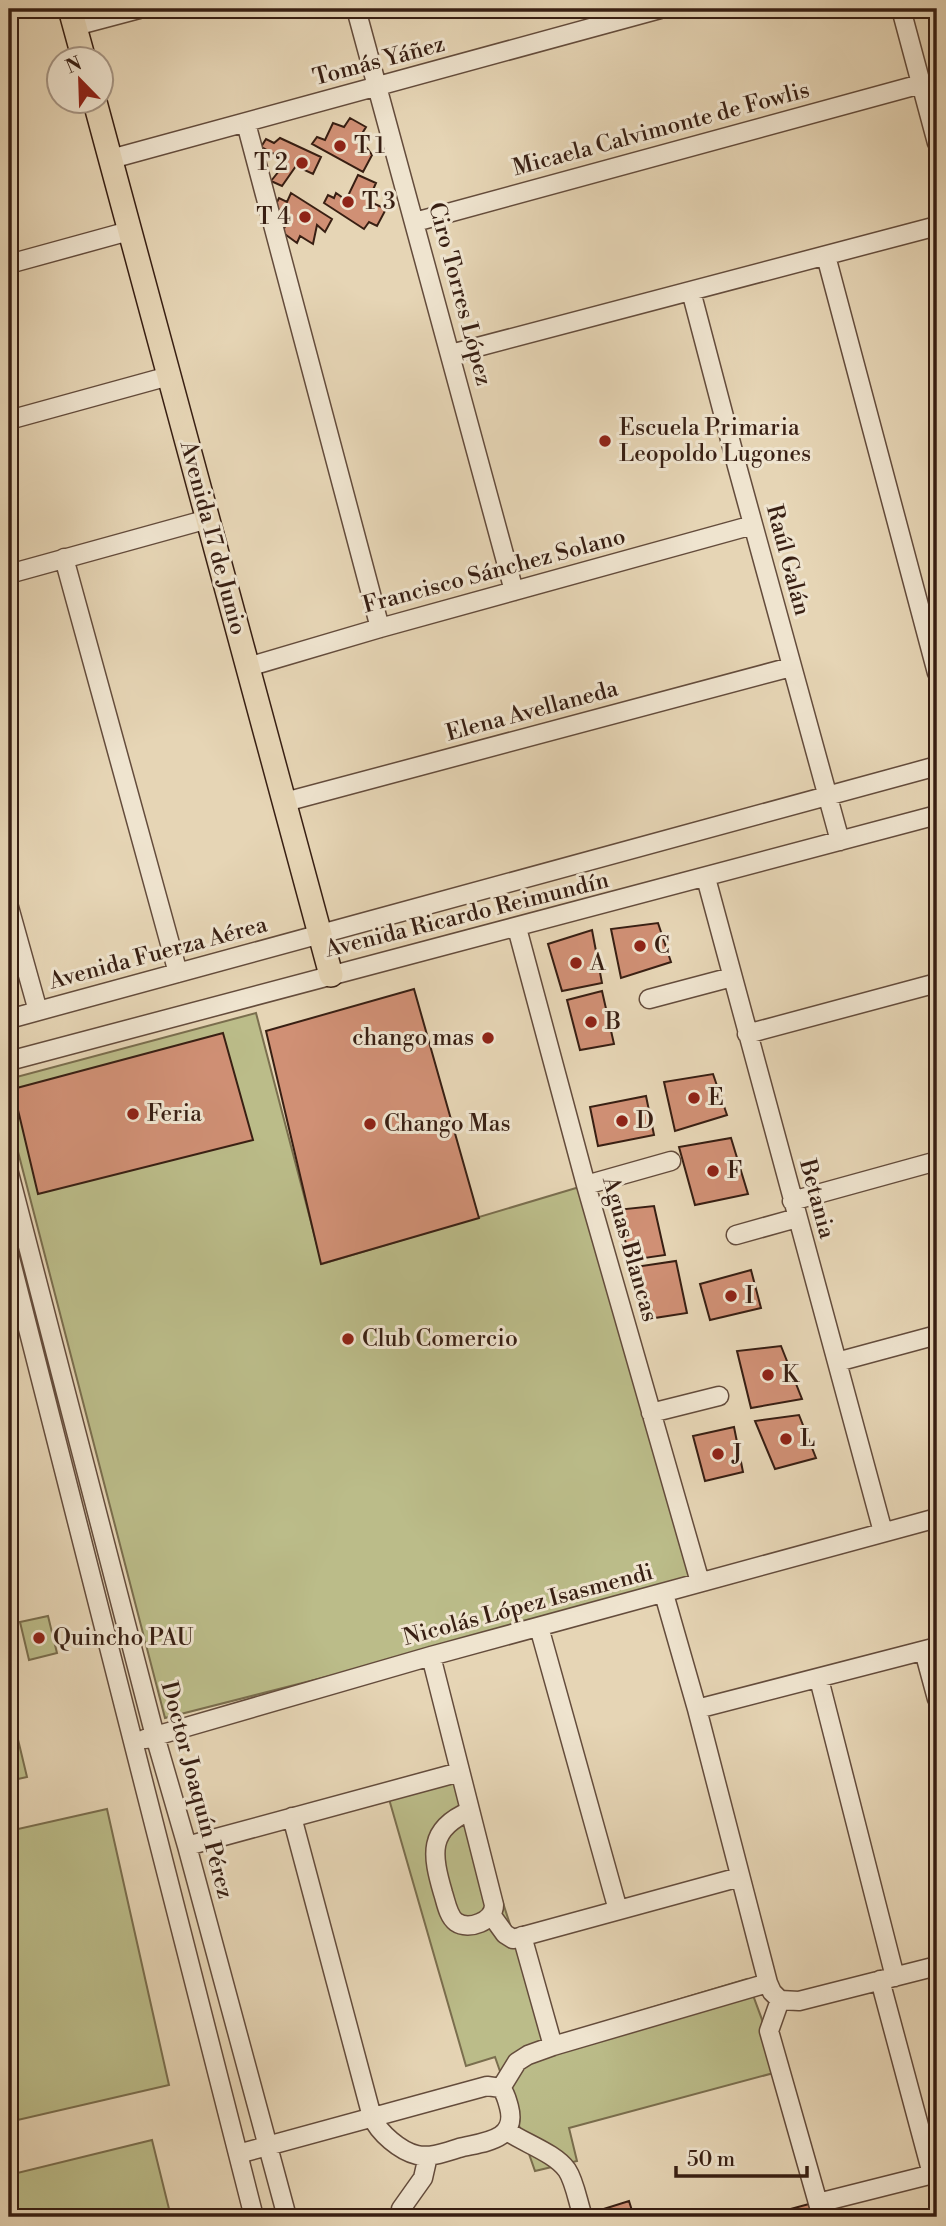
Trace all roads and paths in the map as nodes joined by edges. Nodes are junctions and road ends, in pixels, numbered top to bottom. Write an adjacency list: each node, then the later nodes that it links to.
1 (139, 9): 6 (street)
2 (356, 9): 9 (street, Ciro Torres López)
3 (660, 9): 5 (street, Tomás Yáñez)
4 (901, 9): 8 (street)
5 (615, 14): 9 (street, Tomás Yáñez)
6 (72, 18): 7 (main road)
7 (80, 46)
8 (921, 84): 12 (street); 14 (street, Micaela Calvimonte de Fowlis)
9 (378, 87): 11 (street, Tomás Yáñez); 14 (street, Ciro Torres López)
10 (99, 116): 13 (main road, Avenida 17 de Junio)
11 (246, 123): 13 (street, Tomás Yáñez); 28 (street)
12 (937, 143)
13 (111, 159): 16 (main road, Avenida 17 de Junio)
14 (415, 222): 20 (street, Ciro Torres López)
15 (937, 226): 17 (street)
16 (129, 231): 18 (street); 21 (main road, Avenida 17 de Junio)
17 (826, 256): 19 (street); 31 (street)
18 (9, 264)
19 (691, 291): 20 (street); 24 (street, Raúl Galán)
20 (451, 354): 27 (street, Ciro Torres López)
21 (169, 376): 22 (street); 23 (main road, Avenida 17 de Junio)
22 (9, 420)
23 (208, 519): 25 (street); 29 (main road, Avenida 17 de Junio)
24 (753, 525): 27 (street, Francisco Sánchez Solano); 30 (street, Raúl Galán)
25 (64, 558): 26 (street); 41 (street)
26 (9, 574)
27 (514, 592): 28 (street, Francisco Sánchez Solano)
28 (380, 628): 29 (street, Francisco Sánchez Solano)
29 (248, 667): 34 (main road, Avenida 17 de Junio)
30 (791, 667): 33 (street, Raúl Galán); 34 (street, Elena Avellaneda)
31 (937, 673)
32 (937, 766): 33 (street, Avenida Ricardo Reimundín)
33 (829, 796): 36 (street, Raúl Galán); 40 (street, Avenida Ricardo Reimundín)
34 (285, 802): 40 (main road, Avenida 17 de Junio)
35 (937, 815): 36 (street, Avenida Ricardo Reimundín)
36 (840, 841): 37 (street, Avenida Ricardo Reimundín)
37 (706, 878): 39 (street, Avenida Ricardo Reimundín); 43 (street, Betania)
38 (9, 907): 46 (street)
39 (517, 928): 42 (street, Avenida Ricardo Reimundín); 53 (street, Aguas Blancas)
40 (320, 934): 41 (street, Avenida Fuerza Aérea); 42 (main road, Avenida 17 de Junio)
41 (178, 973): 46 (street, Avenida Fuerza Aérea)
42 (331, 975): 49 (street, Avenida Ricardo Reimundín)
43 (732, 977): 45 (street); 48 (street, Betania)
44 (937, 983): 48 (street)
45 (649, 999)
46 (38, 1011): 47 (street, Avenida Fuerza Aérea)
47 (9, 1019)
48 (747, 1034): 54 (street, Betania)
49 (9, 1061)
50 (671, 1161): 53 (street)
51 (937, 1161): 54 (street)
52 (9, 1173): 71 (street, Doctor Joaquín Pérez)
53 (586, 1185): 60 (street, Aguas Blancas)
54 (795, 1210): 55 (street); 58 (street, Betania)
55 (736, 1235)
56 (9, 1254): 72 (street)
57 (937, 1335): 58 (street)
58 (838, 1362): 62 (street, Betania)
59 (719, 1396): 60 (street)
60 (651, 1413): 63 (street, Aguas Blancas)
61 (937, 1518): 62 (street, Nicolás López Isasmendi)
62 (883, 1532): 63 (street, Nicolás López Isasmendi)
63 (700, 1582): 64 (street, Nicolás López Isasmendi)
64 (664, 1594): 65 (street, Nicolás López Isasmendi); 70 (street)
65 (539, 1627): 67 (street, Nicolás López Isasmendi); 78 (street)
66 (931, 1649): 68 (street); 69 (street)
67 (430, 1656): 71 (street, Nicolás López Isasmendi); 73 (street)
68 (819, 1679): 70 (street); 82 (street)
69 (937, 1699)
70 (697, 1709): 77 (street)
71 (155, 1736): 72 (street, Nicolás López Isasmendi); 76 (street, Doctor Joaquín Pérez)
72 (132, 1743): 90 (street)
73 (460, 1772): 74 (street); 75 (street)
74 (470, 1811): 79 (street); 79 (street)
75 (292, 1817): 76 (street); 87 (street)
76 (187, 1846): 89 (street, Doctor Joaquín Pérez)
77 (740, 1877): 78 (street); 83 (street)
78 (618, 1910): 80 (street)
79 (492, 1916): 80 (street)
80 (522, 1936): 85 (street)
81 (937, 1966): 82 (street)
82 (887, 1978): 84 (street); 92 (street)
83 (768, 1983): 84 (street); 85 (street)
84 (780, 2000): 93 (street)
85 (553, 2046): 86 (street)
86 (501, 2088): 87 (street); 88 (street)
87 (372, 2117): 89 (street); 91 (street)
88 (507, 2131): 91 (street); 97 (street)
89 (268, 2145): 90 (street); 95 (street, Doctor Joaquín Pérez)
90 (238, 2154): 94 (street)
91 (428, 2157): 96 (street)
92 (935, 2174): 93 (street)
93 (820, 2210)
94 (254, 2217)
95 (287, 2217)
96 (404, 2217)
97 (583, 2217)

